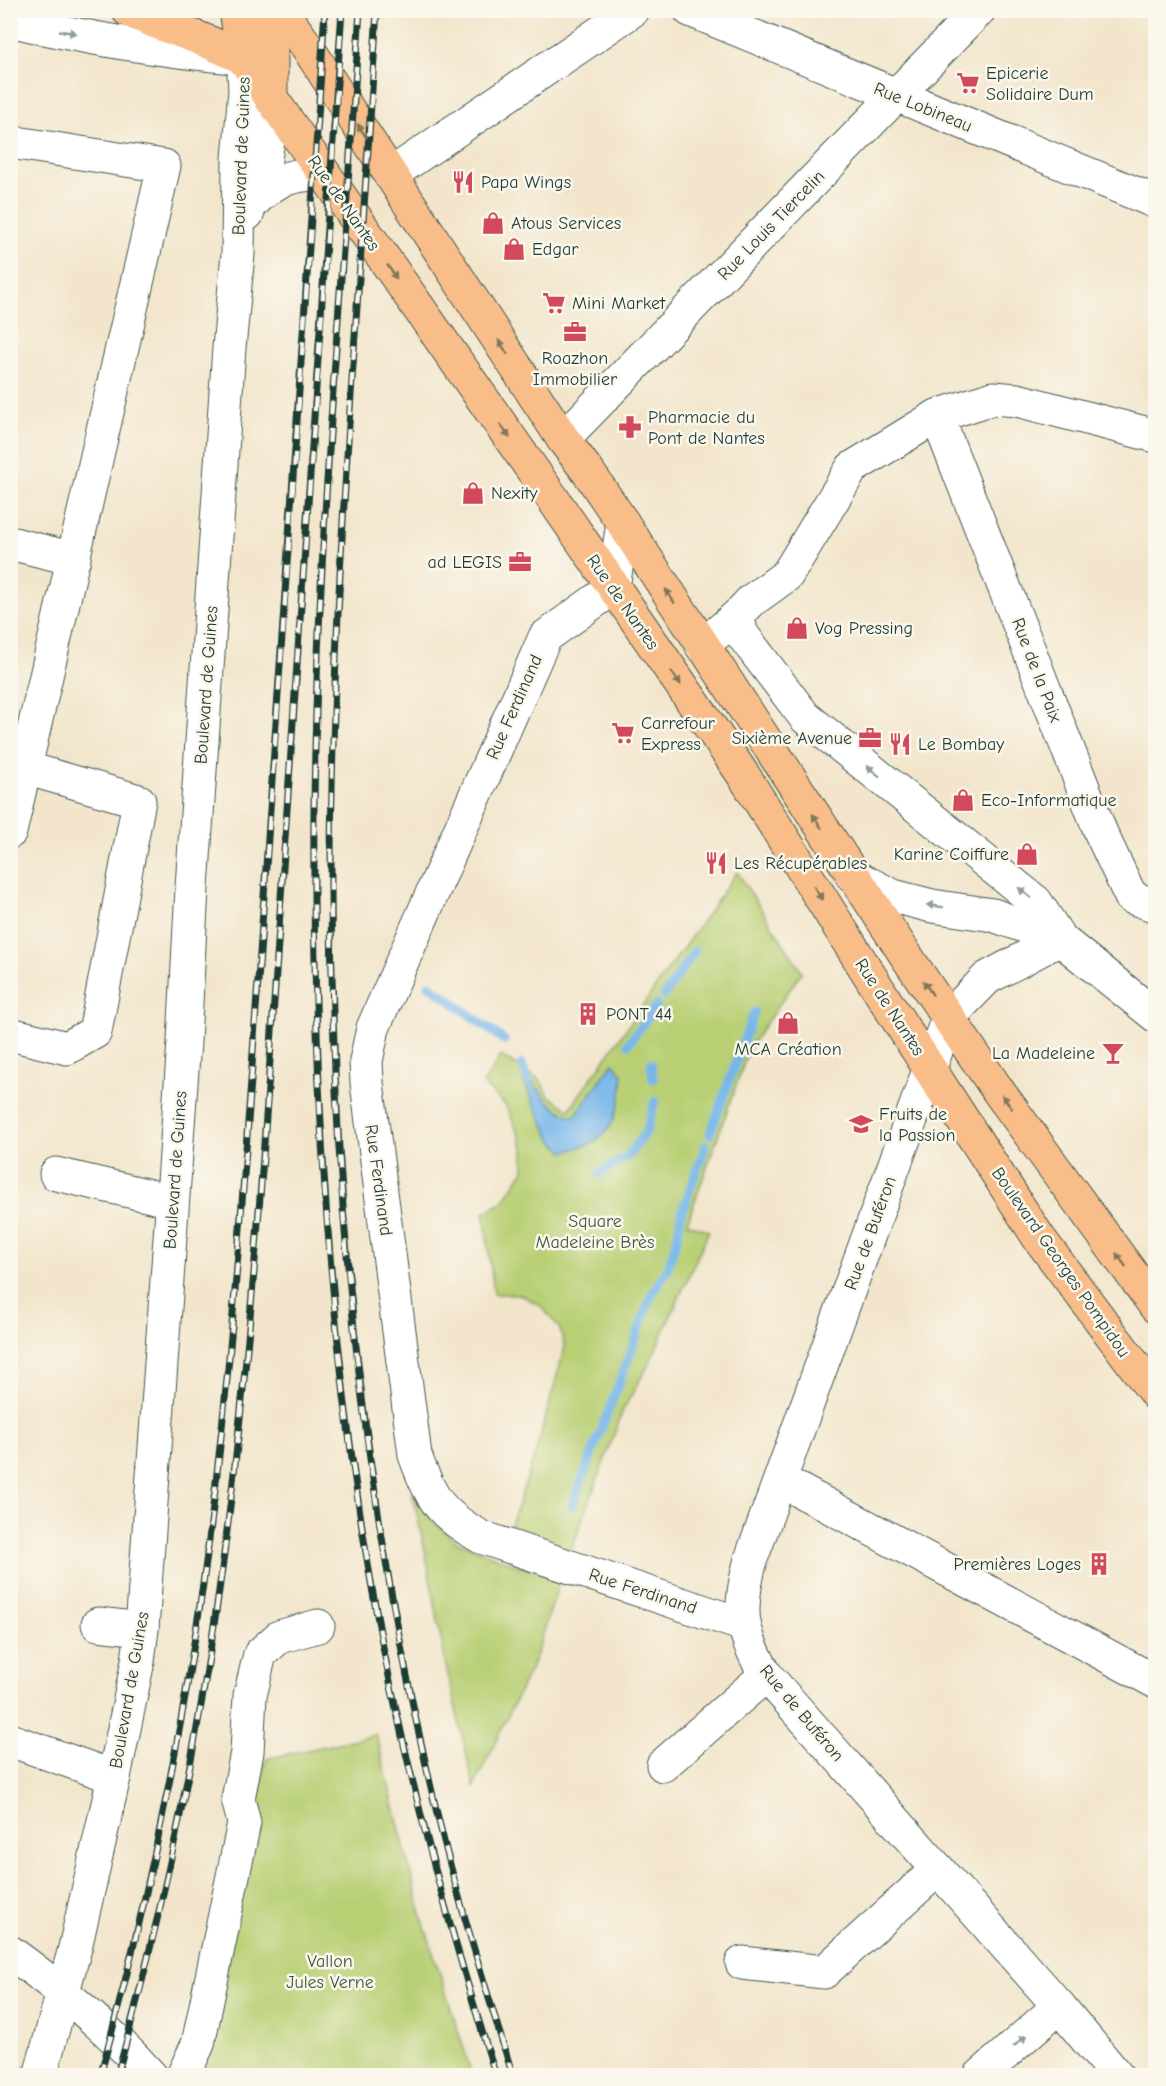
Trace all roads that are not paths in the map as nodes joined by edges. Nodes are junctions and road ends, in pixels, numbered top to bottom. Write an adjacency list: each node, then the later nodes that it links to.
1 (128, 10): 9 (main road)
2 (236, 10): 9 (main road)
3 (268, 10): 11 (main road)
4 (277, 10): 14 (main road, one-way to 4)
5 (690, 10): 10 (street, Rue Lobineau)
6 (979, 10): 10 (street, Rue Louis Tiercelin)
7 (615, 16): 14 (street)
8 (10, 20): 9 (street, one-way to 9)
9 (243, 58): 11 (main road, Rue de Nantes); 17 (street, Boulevard de Guines)
10 (897, 96): 15 (street, Rue Lobineau); 20 (street, Rue Louis Tiercelin)
11 (271, 99): 13 (main road, Rue de Nantes); 16 (street, Boulevard de Guines)
12 (10, 142): 23 (street)
13 (322, 173): 16 (street, Boulevard de Guines); 24 (main road, Rue de Nantes, one-way to 24)
14 (390, 175): 20 (main road, one-way to 14)
15 (1155, 202)
16 (248, 207): 17 (street, Boulevard de Guines)
17 (238, 254): 37 (street, Boulevard de Guines)
18 (938, 416): 19 (street); 25 (street); 30 (street, Rue de la Paix)
19 (1155, 435)
20 (563, 439): 21 (main road)
21 (623, 523): 24 (street); 26 (main road, one-way to 21)
22 (10, 543): 23 (street)
23 (74, 559): 27 (street)
24 (613, 588): 35 (main road, Rue de Nantes, one-way to 35); 42 (street, Rue Ferdinand)
25 (738, 615): 26 (street); 31 (street, one-way to 25)
26 (702, 646): 29 (main road, one-way to 26)
27 (26, 768): 28 (street); 34 (street)
28 (10, 832)
29 (852, 875): 31 (street, one-way to 29); 33 (main road, one-way to 29)
30 (1155, 906)
31 (1060, 939): 32 (street); 33 (street, Rue de Nantes)
32 (1155, 1016)
33 (948, 1018): 35 (street, Rue de Nantes); 38 (main road, one-way to 33)
34 (10, 1034)
35 (930, 1069): 39 (main road, Boulevard Georges Pompidou); 40 (street, Rue de Buféron)
36 (56, 1174): 37 (street)
37 (172, 1201): 44 (street, Boulevard de Guines)
38 (1155, 1307)
39 (1155, 1394)
40 (780, 1480): 42 (street, Rue de Buféron); 46 (street)
41 (98, 1624): 44 (street)
42 (744, 1625): 45 (street, Rue de Buféron)
43 (318, 1626): 57 (street)
44 (142, 1629): 49 (street, Boulevard de Guines)
45 (766, 1675): 48 (street); 50 (street, Rue de Buféron)
46 (1155, 1682)
47 (10, 1740): 49 (street)
48 (663, 1765)
49 (114, 1777): 53 (street, Boulevard de Guines)
50 (938, 1869): 52 (street); 54 (street, Rue de Buféron)
51 (10, 1952): 53 (street)
52 (742, 1963)
53 (64, 1992): 55 (street, Boulevard de Guines); 56 (street)
54 (1059, 2006): 58 (street, one-way to 54); 59 (street, Rue de Buféron)
55 (40, 2076)
56 (151, 2076)
57 (183, 2076)
58 (980, 2076)
59 (1118, 2076)

